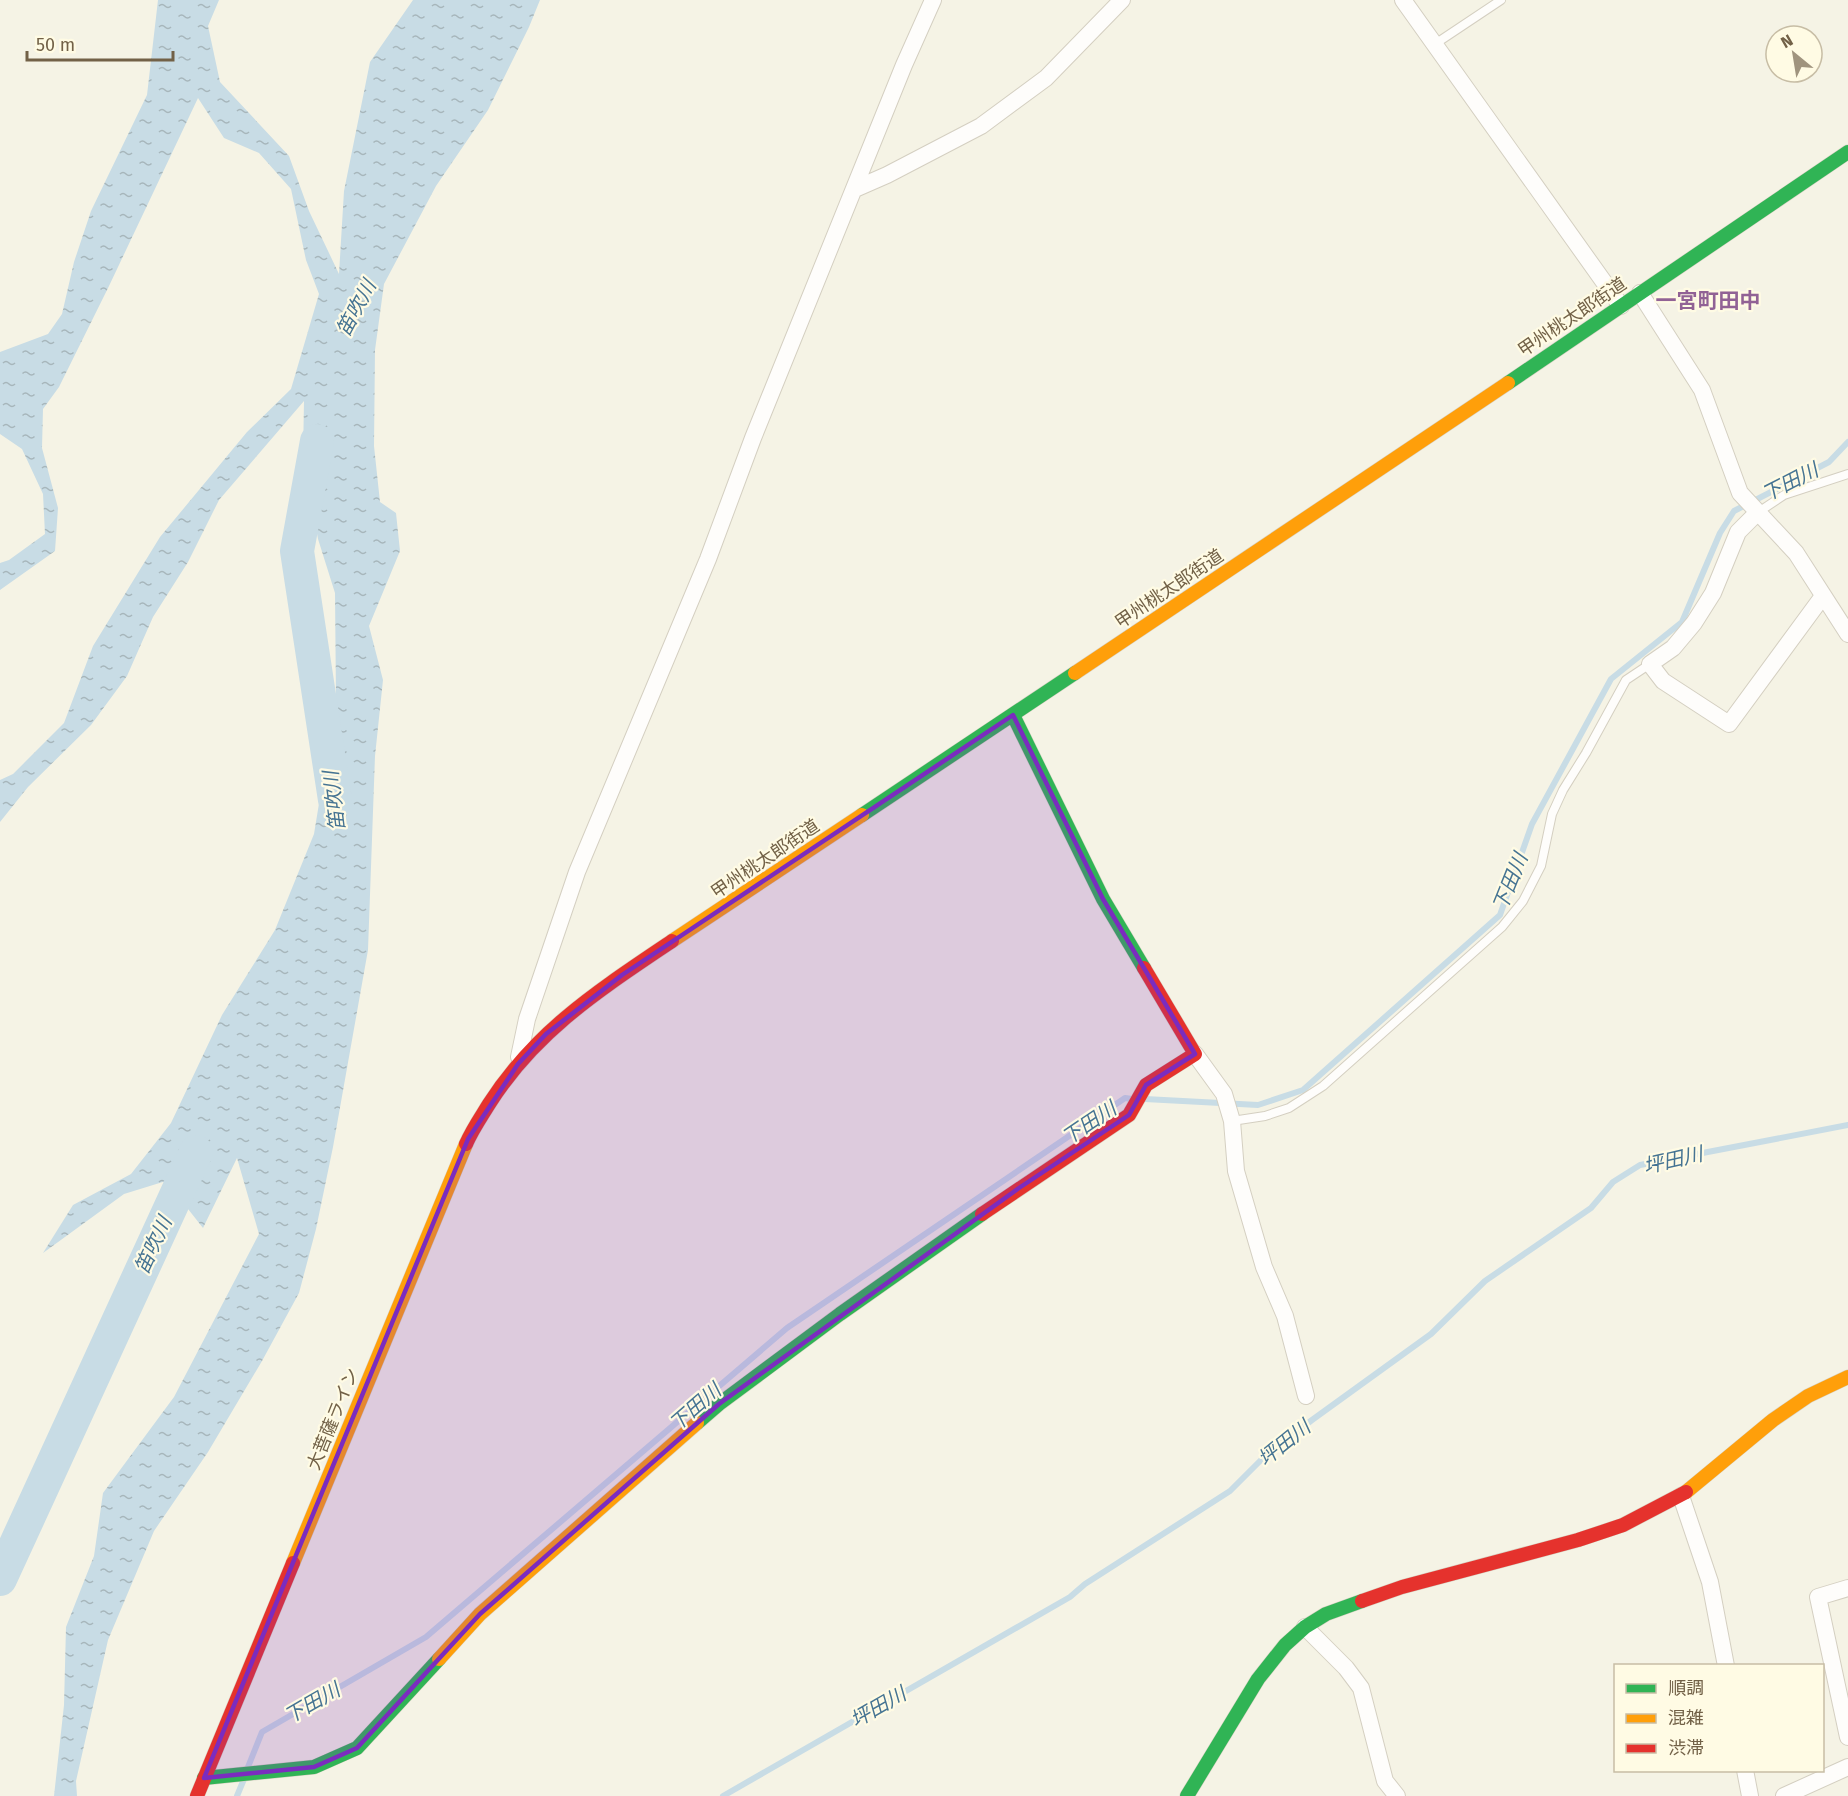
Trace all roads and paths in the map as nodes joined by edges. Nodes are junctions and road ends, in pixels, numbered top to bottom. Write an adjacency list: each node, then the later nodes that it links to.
1 (933, 0): 7 (street)
2 (1122, 0): 7 (street)
3 (1403, 0): 5 (street)
4 (1501, 0): 5 (lane)
5 (1435, 44): 9 (street)
6 (1848, 152): 8 (main road, 甲州桃太郎街道)
7 (855, 189): 17 (street)
8 (1640, 293): 9 (main road, 甲州桃太郎街道); 11 (street)
9 (1621, 306): 15 (main road, 甲州桃太郎街道)
10 (1848, 474): 11 (lane)
11 (1757, 513): 12 (street); 14 (street)
12 (1823, 596): 13 (street); 14 (street)
13 (1846, 626)
14 (1650, 664): 18 (lane)
15 (1013, 715): 16 (main road); 17 (main road, 甲州桃太郎街道)
16 (1195, 1054): 18 (street); 28 (main road)
17 (518, 1064): 28 (main road, 大菩薩ライン)
18 (1231, 1119): 20 (street)
19 (1848, 1377): 21 (main road)
20 (1306, 1396)
21 (1681, 1496): 23 (main road); 24 (street)
22 (1848, 1588): 25 (street)
23 (1305, 1627): 30 (main road); 31 (street)
24 (1726, 1664)
25 (1848, 1737)
26 (1848, 1767): 33 (street)
27 (1745, 1772): 32 (street)
28 (204, 1778): 29 (main road, 大菩薩ライン)
29 (196, 1796)
30 (1186, 1796)
31 (1397, 1796)
32 (1750, 1796)
33 (1784, 1796)

